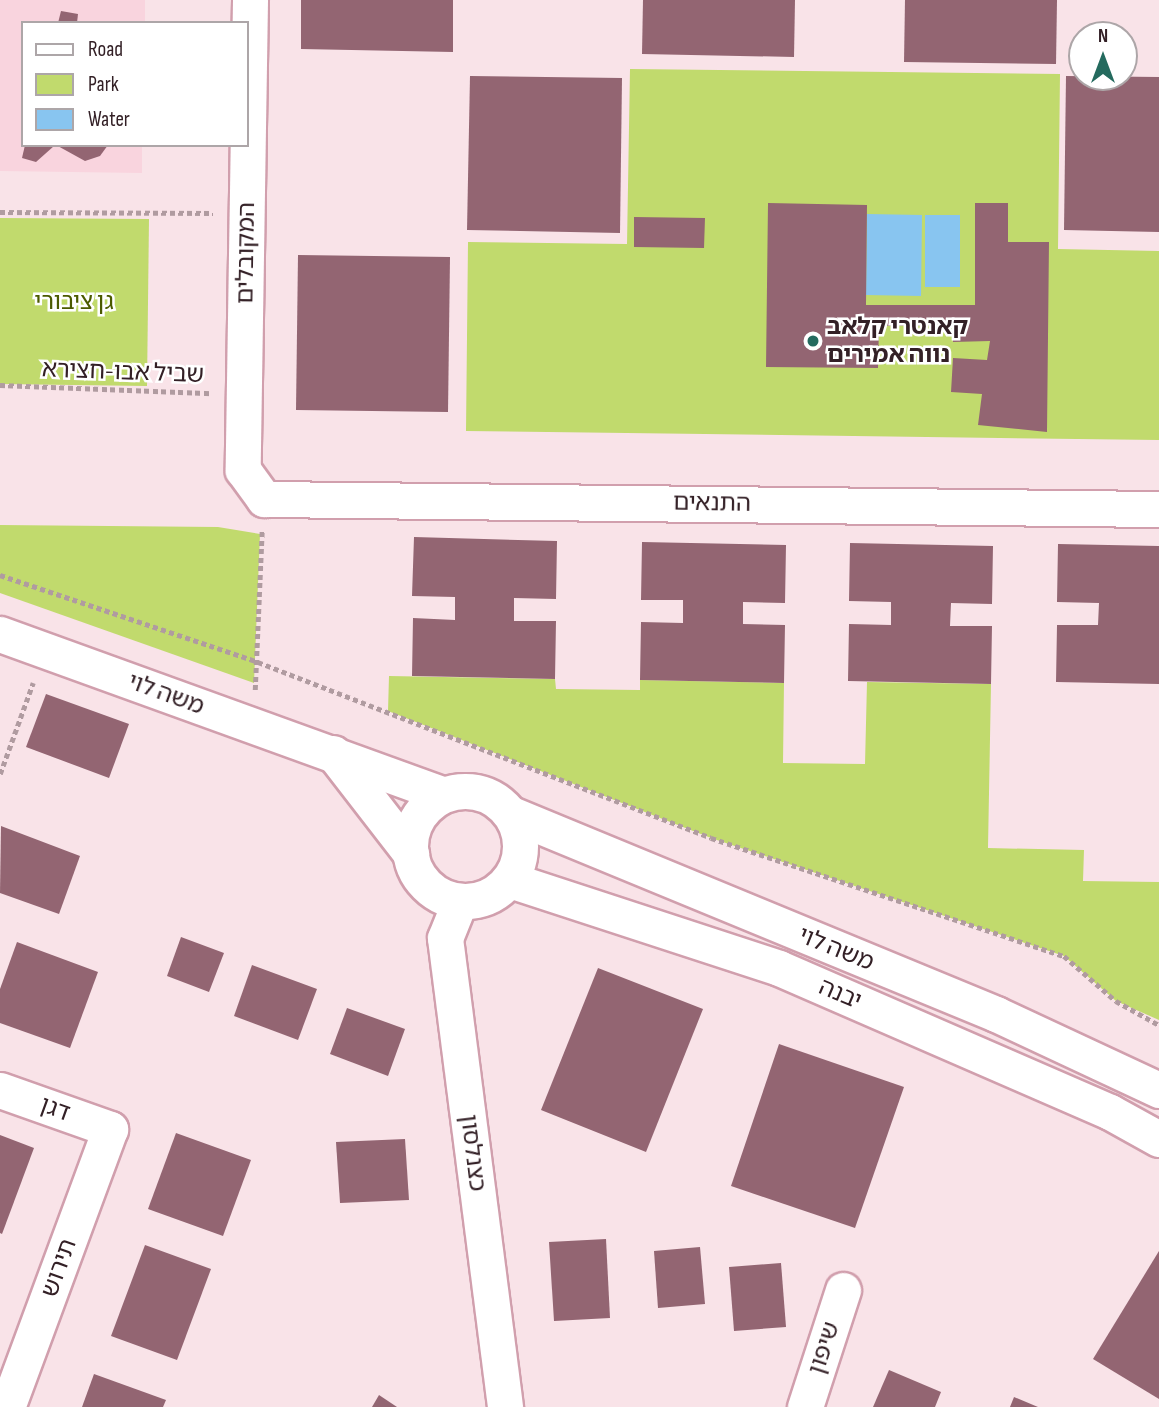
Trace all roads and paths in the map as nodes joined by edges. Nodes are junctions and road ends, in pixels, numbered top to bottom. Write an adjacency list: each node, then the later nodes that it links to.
1 (250, 0): 2 (street, המקובלים)
2 (248, 141)
3 (248, 147): 5 (street, המקובלים)
4 (0, 212): 5 (path)
5 (247, 212): 7 (street, המקובלים)
6 (0, 385): 7 (path, שביל אבו-חצירא)
7 (245, 395): 8 (street, המקובלים)
8 (264, 499): 9 (street, התנאים); 13 (path)
9 (1159, 509)
10 (0, 575): 13 (path)
11 (0, 634): 12 (street, משה לוי)
12 (44, 650): 14 (street, משה לוי); 16 (path)
13 (257, 662): 14 (path); 22 (path)
14 (250, 724): 15 (street, משה לוי)
15 (333, 753): 17 (street, משה לוי); 19 (street)
16 (0, 774)
17 (444, 795): 18 (street); 19 (street)
18 (510, 814): 20 (street); 24 (street, משה לוי)
19 (411, 854): 21 (street)
20 (510, 880): 21 (street); 26 (street, יבנה)
21 (460, 901): 29 (street, כצנלסון)
22 (1159, 1025)
23 (0, 1090): 25 (street, דגן)
24 (1159, 1090)
25 (110, 1129): 28 (street, תירוש)
26 (1159, 1139)
27 (843, 1290): 30 (street, שיפון)
28 (7, 1407)
29 (505, 1407)
30 (805, 1407)

